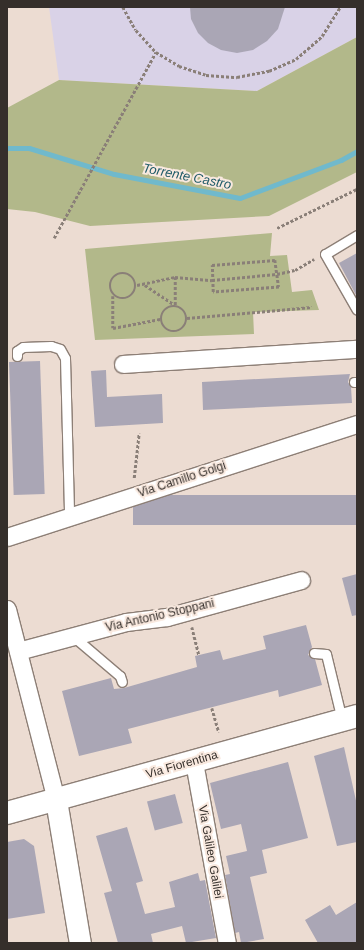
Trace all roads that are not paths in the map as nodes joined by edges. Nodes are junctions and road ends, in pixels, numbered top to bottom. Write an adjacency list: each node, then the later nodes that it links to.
1 (357, 235): 2 (lane)
2 (357, 310)
3 (357, 350): 5 (street)
4 (17, 356): 7 (lane)
5 (123, 364)
6 (357, 424): 7 (street, Via Camillo Golgi)
7 (69, 516): 8 (street, Via Camillo Golgi)
8 (7, 537)
9 (301, 580): 11 (street, Via Antonio Stoppani)
10 (7, 609): 12 (street)
11 (74, 637): 12 (street, Via Antonio Stoppani); 14 (lane)
12 (18, 651): 17 (street)
13 (314, 653): 15 (lane)
14 (122, 682)
15 (350, 718): 16 (main road, Via Fiorentina)
16 (194, 762): 17 (main road, Via Fiorentina); 20 (street, Via Galileo Galilei)
17 (56, 800): 18 (main road, Via Fiorentina); 19 (street)
18 (7, 813)
19 (80, 943)
20 (227, 943)

